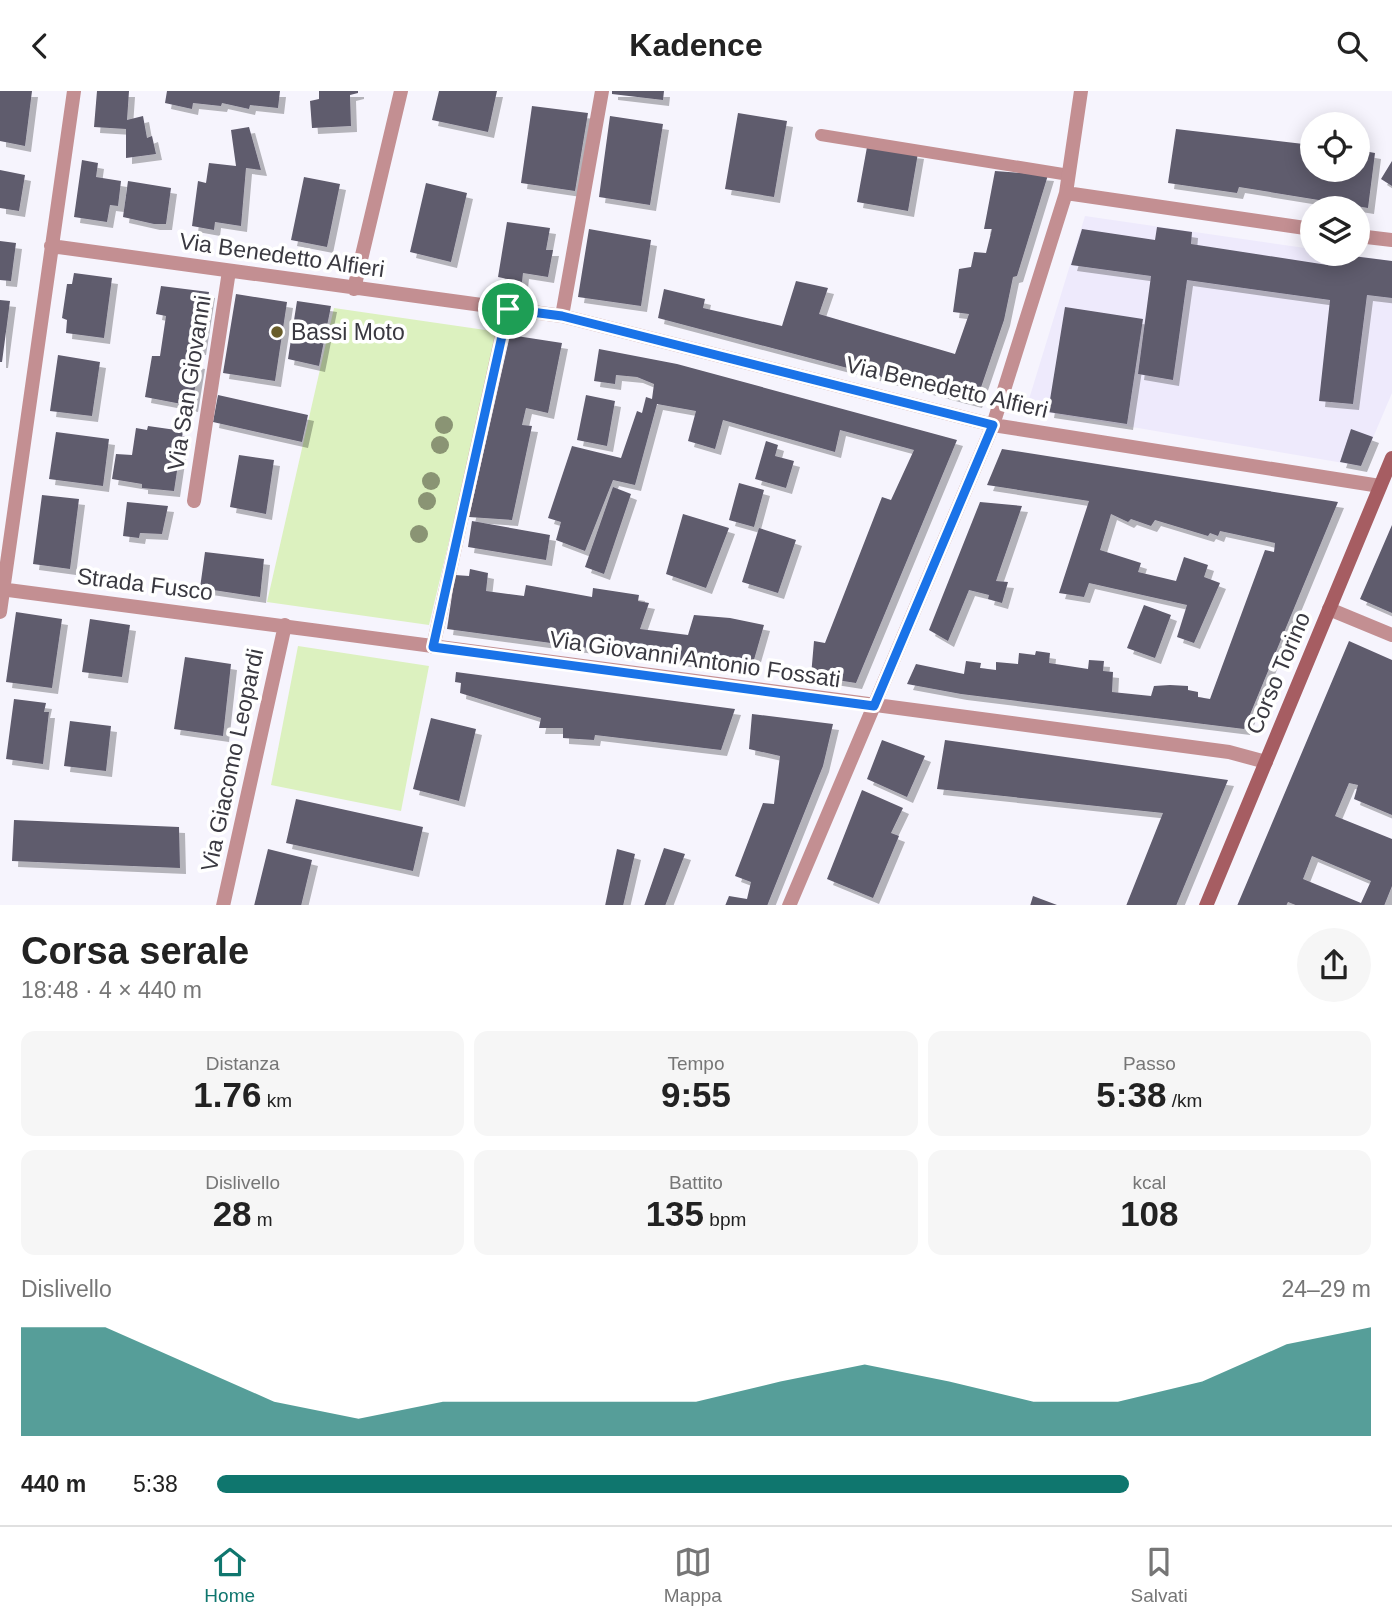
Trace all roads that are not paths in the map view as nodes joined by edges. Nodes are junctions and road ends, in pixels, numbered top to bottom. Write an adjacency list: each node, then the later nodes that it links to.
1 (74, 91): 11 (street)
2 (401, 91): 13 (street)
3 (603, 91): 15 (street)
4 (1081, 91): 6 (street)
5 (821, 135): 6 (lane)
6 (1069, 175): 7 (street)
7 (1066, 193): 8 (street); 16 (street)
8 (1300, 227)
9 (1370, 237): 10 (street)
10 (1392, 240)
11 (51, 246): 12 (street, Via Benedetto Alfieri); 20 (street)
12 (229, 271): 13 (street, Via Benedetto Alfieri); 19 (street, Via San Giovanni)
13 (354, 289): 14 (street, Via Benedetto Alfieri)
14 (508, 309): 15 (street, Via Benedetto Alfieri); 25 (street)
15 (562, 316): 16 (street, Via Benedetto Alfieri)
16 (993, 425): 18 (street, Via Benedetto Alfieri); 26 (street)
17 (1392, 458): 18 (main road, Corso Torino)
18 (1380, 486): 21 (main road, Corso Torino)
19 (194, 501)
20 (2, 589): 22 (street); 23 (street, Strada Fusco)
21 (1329, 609): 24 (street); 27 (main road, Corso Torino)
22 (0, 612)
23 (285, 625): 25 (street, Via Giovanni Antonio Fossati); 28 (street, Via Giacomo Leopardi)
24 (1392, 635)
25 (433, 647): 26 (street, Via Giovanni Antonio Fossati)
26 (874, 706): 27 (street, Via Giovanni Antonio Fossati); 29 (street)
27 (1266, 762): 30 (main road, Corso Torino)
28 (223, 905)
29 (789, 905)
30 (1206, 905)

